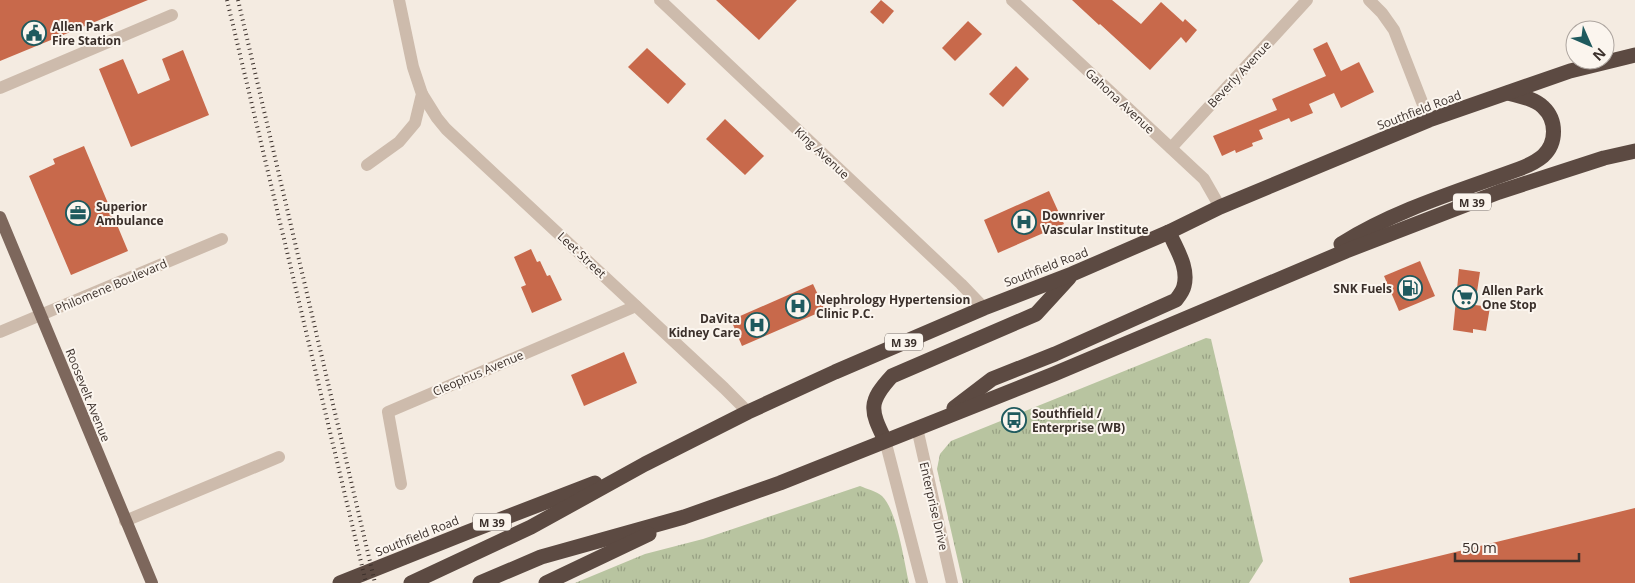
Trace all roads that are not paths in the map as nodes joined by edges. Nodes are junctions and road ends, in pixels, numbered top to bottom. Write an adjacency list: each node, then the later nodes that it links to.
1 (399, 0): 10 (street)
2 (660, 0): 22 (street, King Avenue)
3 (1012, 0): 12 (street, Gahona Avenue)
4 (1307, 0): 12 (street, Beverly Avenue)
5 (1369, 0): 11 (street)
6 (172, 15): 8 (street)
7 (1635, 55): 9 (highway, Southfield Road / M 39)
8 (0, 88)
9 (1508, 93): 11 (highway, Southfield Road / M 39); 19 (highway)
10 (422, 94): 14 (street); 21 (street, Leet Street)
11 (1429, 120): 15 (highway, Southfield Road / M 39)
12 (1170, 148): 15 (street, Gahona Avenue)
13 (1635, 151): 19 (highway, M 39)
14 (367, 165)
15 (1220, 207): 17 (highway, Southfield Road / M 39)
16 (0, 217): 23 (main road, Roosevelt Avenue)
17 (1169, 232): 20 (highway, Southfield Road / M 39); 26 (highway)
18 (222, 239): 23 (street, Philomene Boulevard)
19 (1313, 264): 26 (highway, M 39)
20 (1072, 274): 22 (highway, Southfield Road / M 39); 28 (highway)
21 (636, 306): 25 (street, Leet Street); 31 (street, Cleophus Avenue)
22 (984, 308): 25 (highway, Southfield Road / M 39)
23 (40, 316): 24 (street, Philomene Boulevard); 33 (main road, Roosevelt Avenue)
24 (0, 332)
25 (748, 412): 30 (highway, Southfield Road / M 39)
26 (941, 419): 27 (highway, M 39)
27 (917, 428): 28 (highway, M 39); 40 (street, Enterprise Drive)
28 (885, 440): 32 (highway, M 39); 39 (street)
29 (279, 457): 33 (street)
30 (645, 464): 35 (highway, Southfield Road / M 39); 36 (highway, Southfield Road / M 39)
31 (401, 484)
32 (684, 517): 37 (highway, M 39); 38 (highway, M 39)
33 (125, 520): 34 (main road, Roosevelt Avenue)
34 (152, 583)
35 (340, 583)
36 (411, 583)
37 (480, 583)
38 (546, 583)
39 (922, 583)
40 (952, 583)

